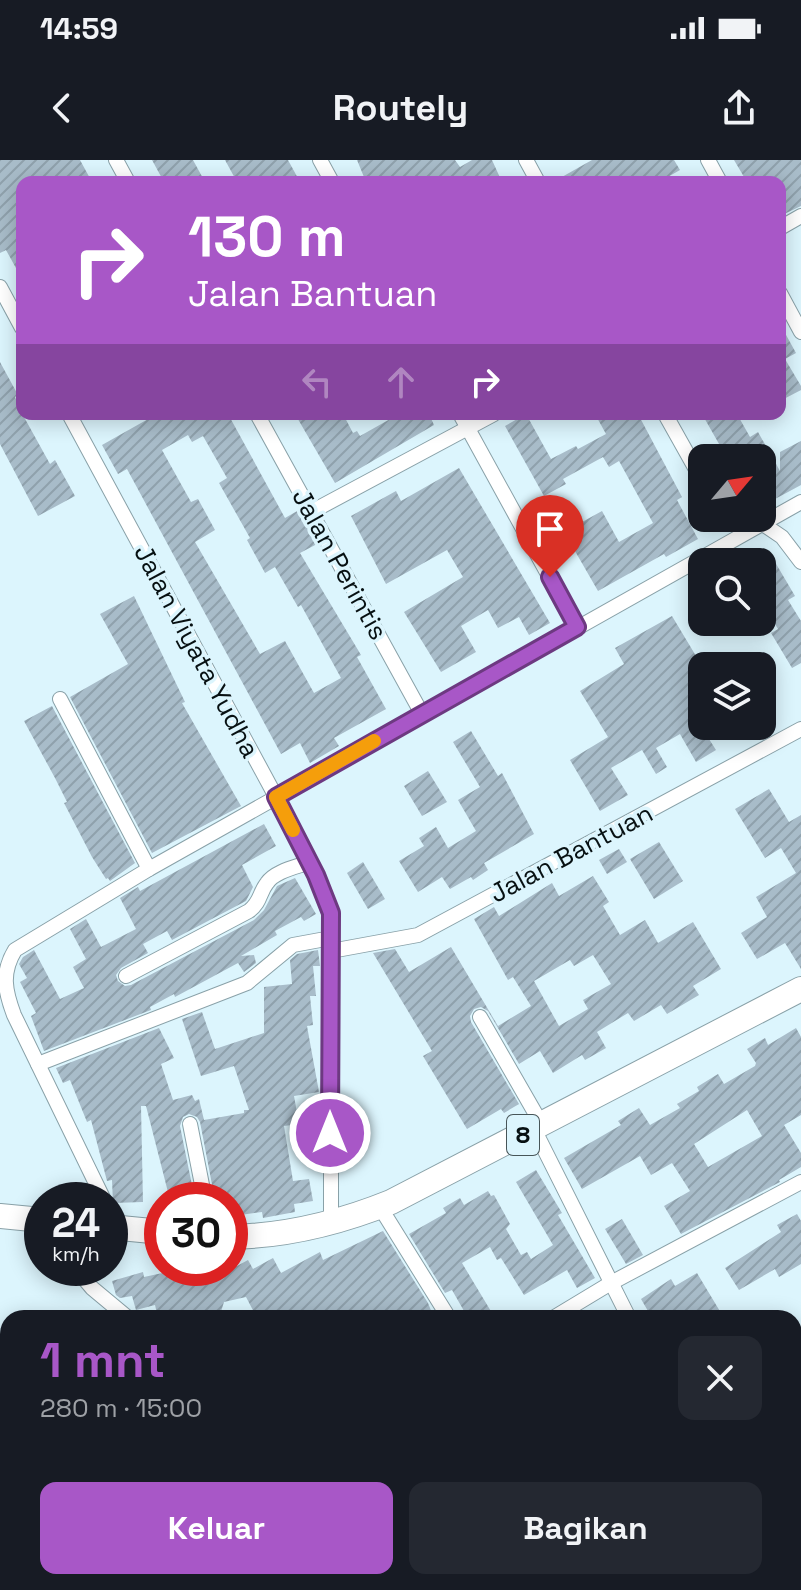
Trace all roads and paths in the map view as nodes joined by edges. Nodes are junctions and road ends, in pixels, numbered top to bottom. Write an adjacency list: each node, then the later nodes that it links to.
1 (0, 287): 3 (street)
2 (786, 304): 4 (street)
3 (16, 317)
4 (801, 332)
5 (75, 420): 22 (street, Jalan Viyata Yudha)
6 (260, 420): 13 (street, Jalan Perintis)
7 (463, 420): 10 (street)
8 (483, 420): 10 (street)
9 (668, 420): 11 (street)
10 (468, 428): 13 (street); 18 (street)
11 (688, 455)
12 (801, 502): 14 (street)
13 (311, 512): 20 (street, Jalan Perintis)
14 (776, 512)
15 (738, 532): 18 (street)
16 (775, 532): 17 (street)
17 (801, 562)
18 (577, 627): 20 (street)
19 (60, 699): 24 (street)
20 (422, 714): 22 (street)
21 (801, 729): 25 (street, Jalan Bantuan)
22 (276, 797): 23 (street, Jalan Viyata Yudha); 24 (street)
23 (310, 862): 25 (street, Jalan Viyata Yudha); 26 (street)
24 (149, 869): 29 (street)
25 (331, 945): 29 (street, Jalan Bantuan); 38 (street, Jalan Viyata Yudha)
26 (126, 976)
27 (801, 989): 31 (highway, 8)
28 (480, 1017): 31 (street)
29 (38, 1064): 32 (street)
30 (190, 1124): 33 (street)
31 (538, 1127): 35 (highway, 8); 40 (street)
32 (95, 1182)
33 (201, 1182)
34 (801, 1182): 40 (street)
35 (380, 1207): 38 (highway, 8); 43 (street)
36 (0, 1216): 37 (highway)
37 (24, 1220)
38 (331, 1224): 39 (highway, 8)
39 (248, 1237)
40 (611, 1283): 44 (street); 45 (street)
41 (90, 1286): 42 (street)
42 (118, 1310)
43 (444, 1310)
44 (566, 1310)
45 (625, 1310)

